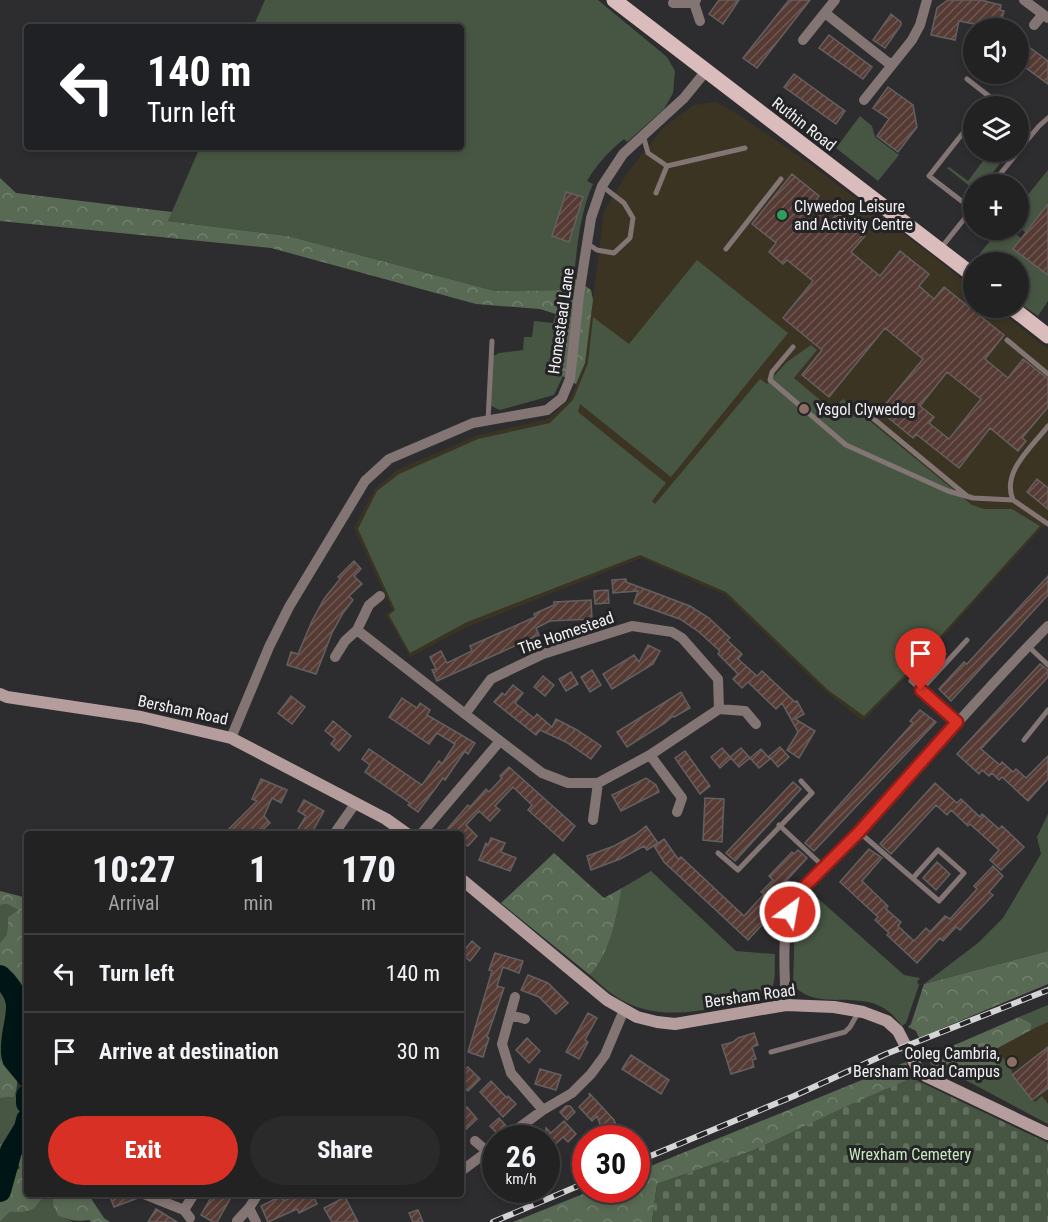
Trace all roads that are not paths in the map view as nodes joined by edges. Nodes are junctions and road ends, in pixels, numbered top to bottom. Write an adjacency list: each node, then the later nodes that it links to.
1 (614, 0): 13 (main road, Ruthin Road)
2 (835, 0): 7 (street)
3 (927, 0): 12 (street)
4 (1024, 0): 8 (street)
5 (695, 1): 6 (street); 9 (street)
6 (673, 3)
7 (825, 13): 11 (street); 12 (street)
8 (1046, 16): 10 (street)
9 (700, 21)
10 (1034, 25)
11 (803, 40)
12 (891, 65): 16 (street)
13 (706, 71): 19 (street, Homestead Lane); 32 (main road, Ruthin Road)
14 (973, 84): 15 (lane)
15 (989, 96)
16 (864, 100)
17 (1048, 118): 20 (lane)
18 (963, 132): 28 (lane)
19 (643, 135): 23 (lane); 26 (street, Homestead Lane)
20 (1029, 138)
21 (745, 148): 23 (lane)
22 (1009, 162): 24 (lane)
23 (668, 166): 27 (lane)
24 (1000, 174)
25 (781, 178): 31 (lane)
26 (602, 186): 30 (street, Homestead Lane); 30 (lane)
27 (656, 193)
28 (963, 201)
29 (963, 220): 32 (lane)
30 (587, 244): 41 (street, Homestead Lane)
31 (726, 249)
32 (940, 249): 33 (main road, Ruthin Road)
33 (963, 267)
34 (1025, 318): 35 (main road)
35 (1048, 336)
36 (1008, 340): 39 (lane)
37 (492, 341): 41 (lane)
38 (794, 347): 43 (lane)
39 (1048, 374)
40 (857, 405): 43 (lane)
41 (488, 420): 61 (street, Homestead Lane)
42 (1048, 426): 44 (lane)
43 (969, 497): 44 (lane)
44 (1013, 501): 45 (lane)
45 (1048, 524)
46 (380, 596): 48 (street)
47 (1048, 626): 50 (street)
48 (357, 630): 51 (street); 58 (street)
49 (967, 640): 54 (lane)
50 (1028, 646): 52 (lane); 59 (street)
51 (335, 657)
52 (1048, 665)
53 (911, 681): 54 (lane)
54 (921, 690): 59 (lane)
55 (0, 694): 61 (main road, Bersham Road)
56 (719, 709): 58 (street, The Homestead); 60 (street); 64 (street)
57 (1048, 710): 62 (lane)
58 (465, 714): 63 (street)
59 (957, 722): 74 (street)
60 (756, 724)
61 (231, 738): 67 (main road, Bersham Road)
62 (1024, 740)
63 (500, 741): 66 (street); 73 (street)
64 (650, 755): 66 (street); 68 (street)
65 (801, 781): 70 (lane)
66 (597, 783): 69 (street)
67 (355, 804): 71 (street); 72 (main road, Bersham Road)
68 (677, 812)
69 (593, 820)
70 (779, 825): 75 (lane); 76 (lane)
71 (336, 831)
72 (403, 831)
73 (424, 831)
74 (859, 832): 76 (street); 77 (lane)
75 (718, 853)
76 (824, 867): 80 (street)
77 (913, 878): 77 (lane)
78 (464, 881): 81 (main road, Bersham Road)
79 (514, 997): 83 (street)
80 (786, 1005): 81 (main road, Bersham Road); 82 (main road, Bersham Road)
81 (624, 1010): 86 (street)
82 (859, 1011): 85 (lane); 88 (main road, Bersham Road)
83 (510, 1015): 84 (street); 86 (street)
84 (525, 1019)
85 (771, 1052)
86 (543, 1110): 87 (street)
87 (523, 1125)
88 (1048, 1134)
89 (475, 1141): 90 (street)
90 (482, 1144)
91 (482, 1156): 92 (street)
92 (464, 1169)
93 (150, 1197): 94 (street)
94 (193, 1197)
95 (256, 1197): 96 (street)
96 (249, 1208): 97 (street); 98 (street)
97 (237, 1221)
98 (256, 1222)

